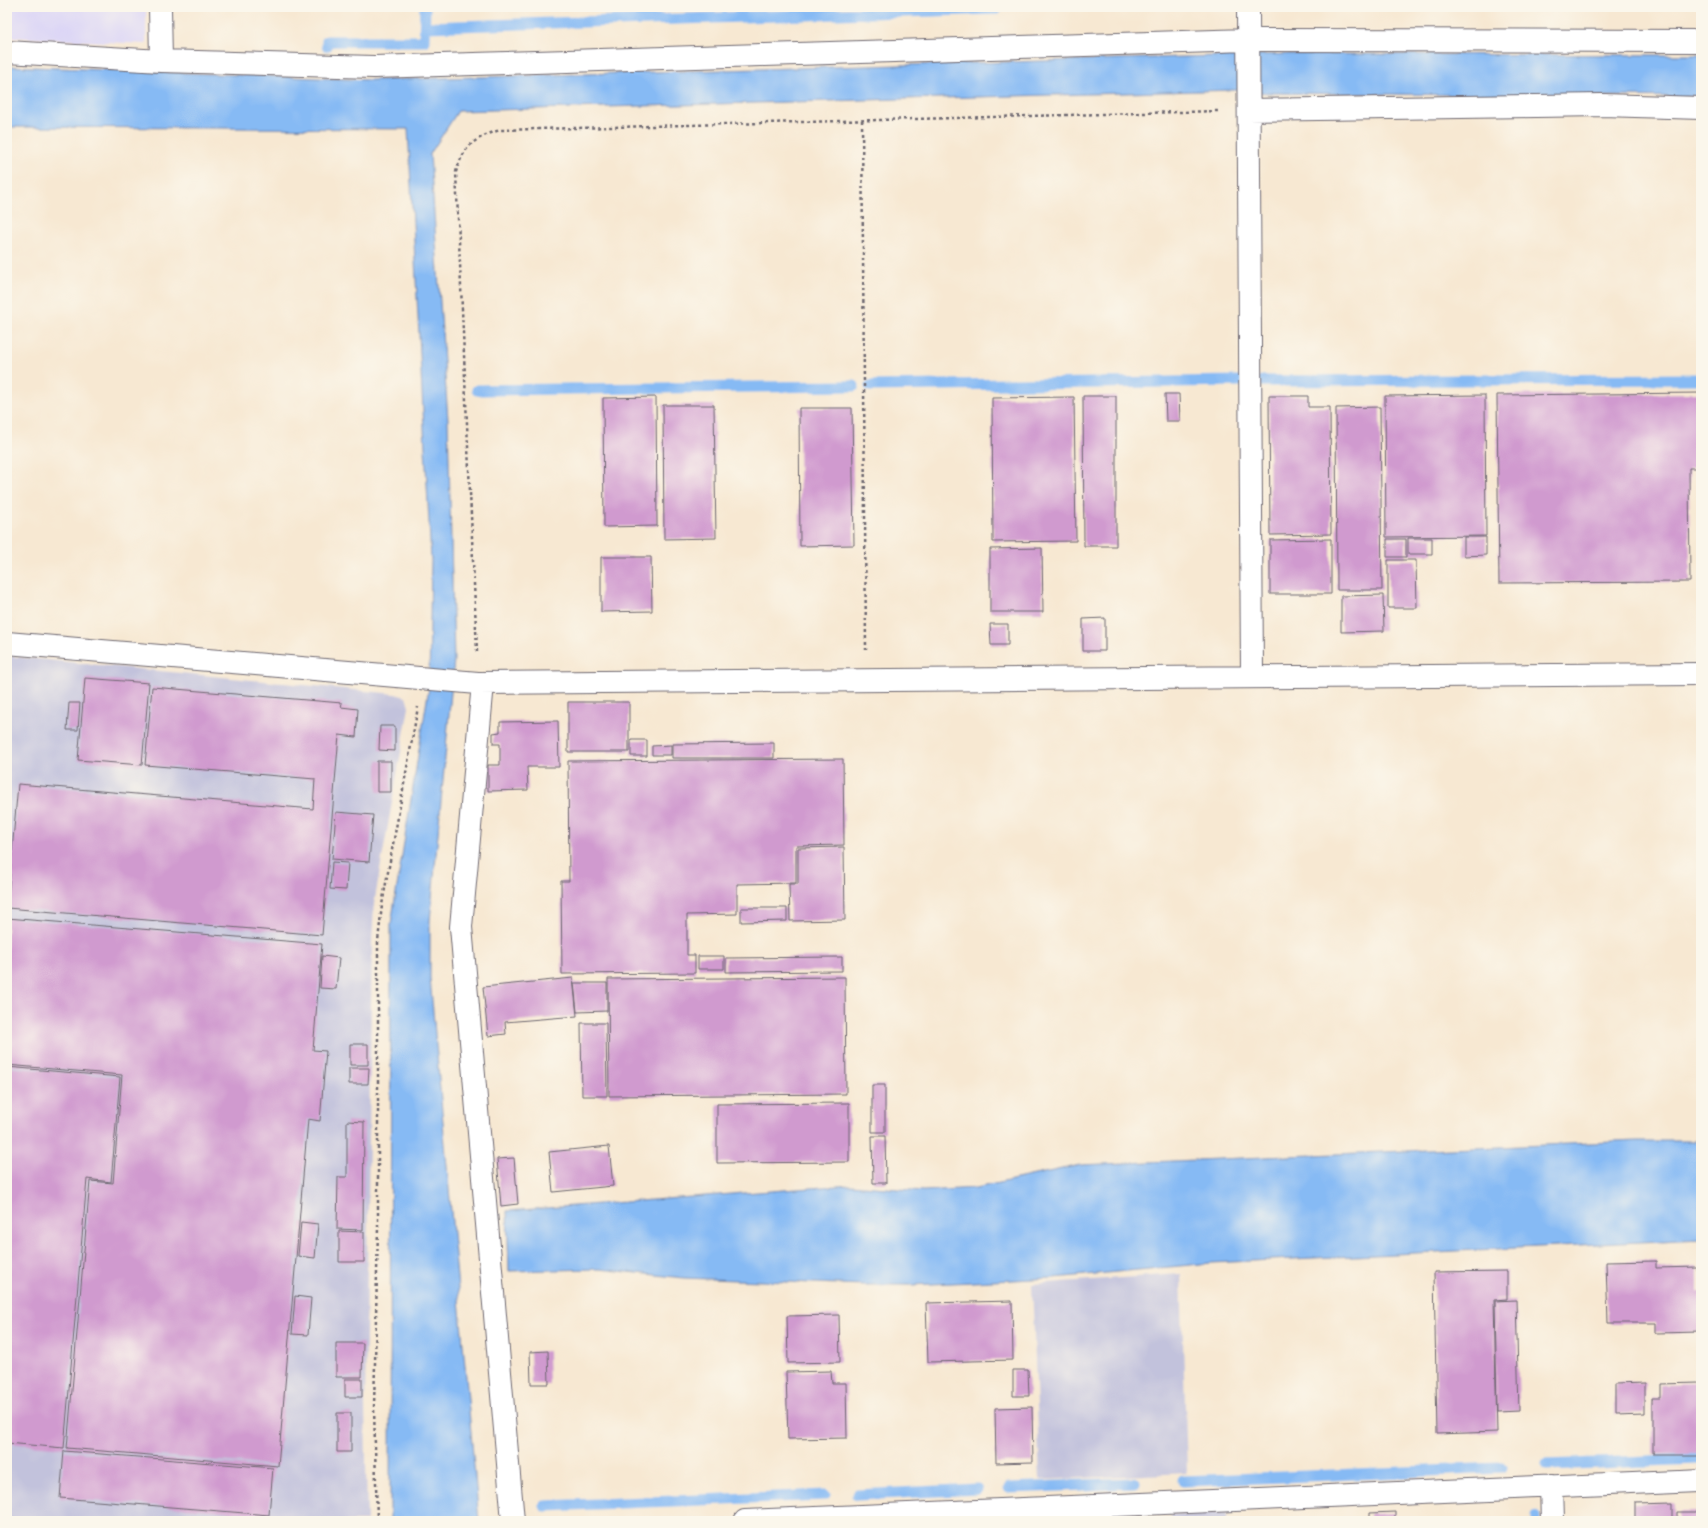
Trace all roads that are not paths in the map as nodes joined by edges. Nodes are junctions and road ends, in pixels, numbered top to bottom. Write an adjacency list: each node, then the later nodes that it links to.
1 (160, 7): 6 (street)
2 (1248, 7): 4 (street)
3 (1701, 41): 4 (street)
4 (1248, 46): 6 (street); 7 (street)
5 (7, 52): 6 (street)
6 (161, 61)
7 (1249, 104): 8 (street); 11 (street)
8 (1701, 108)
9 (7, 643): 12 (street)
10 (1701, 674): 11 (street)
11 (1252, 678): 12 (street)
12 (474, 683): 16 (street)
13 (1701, 1480): 14 (street)
14 (1552, 1486): 15 (street); 18 (street)
15 (875, 1518): 17 (street)
16 (513, 1521)
17 (745, 1521)
18 (1552, 1521)

